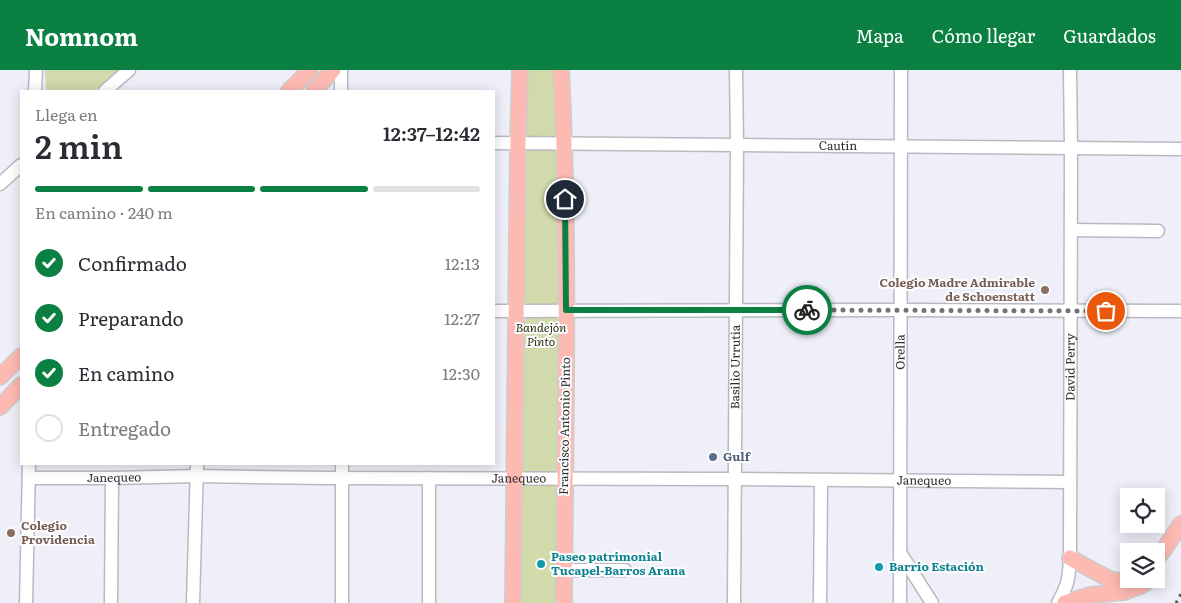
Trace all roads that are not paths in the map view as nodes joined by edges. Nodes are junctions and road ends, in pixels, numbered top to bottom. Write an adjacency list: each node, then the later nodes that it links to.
1 (36, 70): 10 (street)
2 (129, 70): 11 (street)
3 (310, 70): 12 (main road)
4 (520, 70): 16 (main road)
5 (561, 70): 17 (main road, Francisco Antonio Pinto)
6 (736, 70): 18 (street, Basilio Urrutia)
7 (902, 70): 19 (street, Orella)
8 (1070, 70): 20 (street, David Perry)
9 (334, 71): 13 (main road); 14 (street)
10 (35, 90)
11 (106, 90)
12 (290, 90)
13 (315, 90)
14 (341, 90)
15 (495, 143): 16 (street, Cautín)
16 (518, 143): 17 (street, Cautín); 30 (main road)
17 (564, 144): 18 (street, Cautín); 26 (main road, Francisco Antonio Pinto)
18 (737, 145): 19 (street, Cautín); 31 (street, Basilio Urrutia)
19 (901, 146): 20 (street, Cautín); 27 (street, Orella)
20 (1071, 148): 21 (street, Cautín); 24 (street, David Perry)
21 (1181, 148)
22 (20, 166): 23 (street)
23 (0, 184)
24 (1071, 230): 25 (street); 28 (street, David Perry)
25 (1158, 231)
26 (566, 310): 30 (street); 31 (street); 45 (main road, Francisco Antonio Pinto)
27 (901, 310): 28 (street); 31 (street); 48 (street, Orella)
28 (1071, 310): 32 (street); 49 (street, David Perry)
29 (495, 311): 30 (street)
30 (516, 311): 44 (main road)
31 (736, 311): 46 (street, Basilio Urrutia)
32 (1181, 311)
33 (20, 357): 34 (main road)
34 (0, 377)
35 (20, 387): 36 (main road)
36 (0, 407)
37 (29, 465): 40 (street)
38 (342, 465): 42 (street)
39 (197, 470): 41 (street, Janequeo); 42 (street, Janequeo); 63 (street)
40 (29, 478): 41 (street, Janequeo); 61 (street)
41 (112, 478): 62 (street)
42 (342, 478): 43 (street, Janequeo); 64 (street)
43 (429, 478): 44 (street, Janequeo); 65 (street)
44 (515, 478): 45 (street, Janequeo); 66 (main road)
45 (564, 479): 46 (street, Janequeo); 56 (main road, Francisco Antonio Pinto)
46 (734, 479): 47 (street, Janequeo); 68 (street, Basilio Urrutia)
47 (821, 481): 48 (street, Janequeo); 69 (street)
48 (901, 481): 49 (street, Janequeo); 53 (street, Orella)
49 (1070, 482): 54 (street, David Perry)
50 (1181, 524): 52 (main road)
51 (1181, 541): 55 (main road)
52 (1165, 548)
53 (900, 554): 70 (street, Orella); 71 (street)
54 (1070, 558): 58 (main road); 72 (street, David Perry)
55 (1165, 562)
56 (564, 570): 57 (street); 67 (main road, Francisco Antonio Pinto)
57 (625, 570)
58 (1120, 580)
59 (1120, 583): 72 (main road)
60 (1134, 588): 73 (main road)
61 (26, 603)
62 (111, 603)
63 (193, 603)
64 (342, 603)
65 (430, 603)
66 (513, 603)
67 (564, 603)
68 (734, 603)
69 (820, 603)
70 (900, 603)
71 (932, 603)
72 (1059, 603)
73 (1065, 603)

